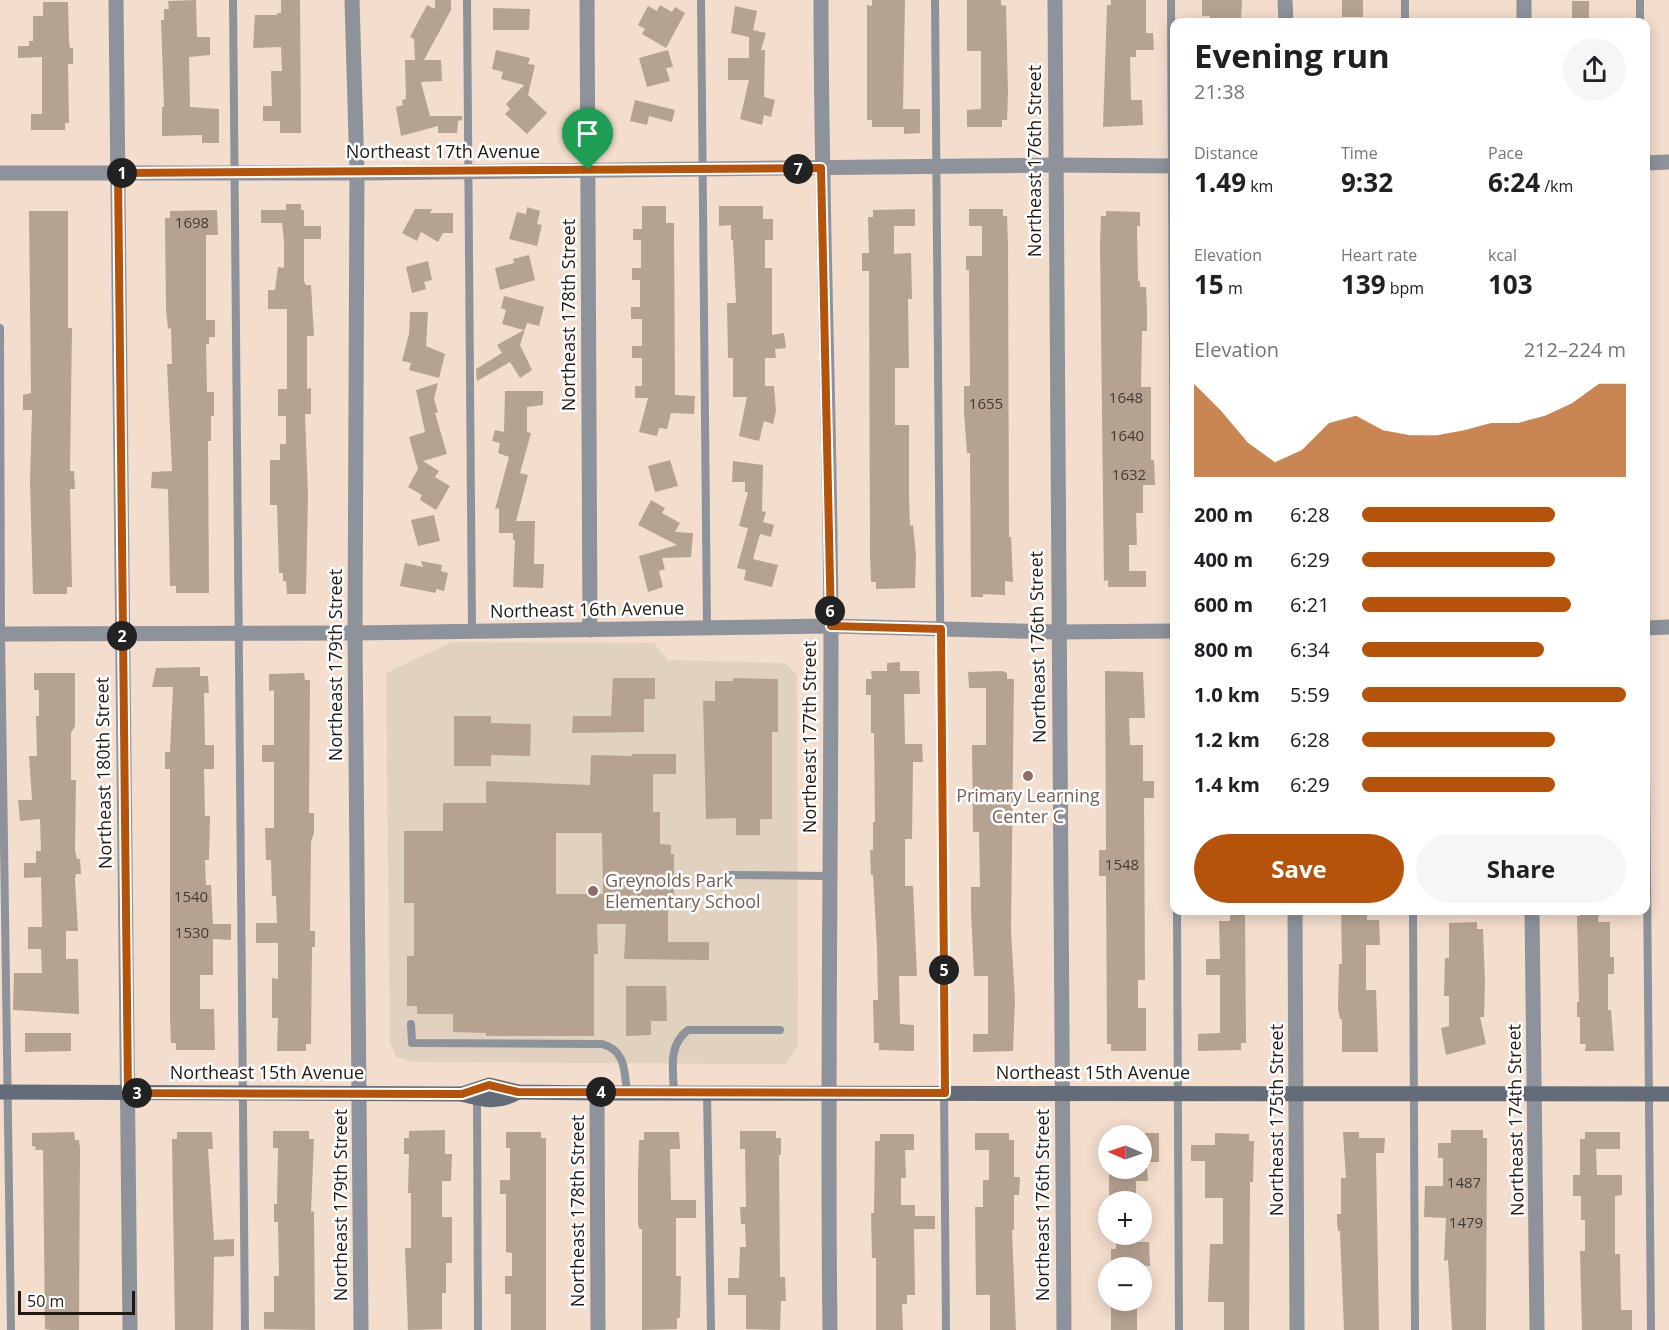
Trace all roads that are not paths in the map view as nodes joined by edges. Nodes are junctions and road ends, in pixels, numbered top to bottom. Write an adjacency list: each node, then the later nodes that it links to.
1 (116, 0): 30 (street, Northeast 180th Street)
2 (232, 0): 31 (lane)
3 (352, 0): 32 (street, Northeast 179th Street)
4 (467, 0): 28 (lane)
5 (586, 0): 26 (street, Northeast 178th Street)
6 (701, 0): 27 (lane)
7 (821, 0): 25 (street, Northeast 177th Street)
8 (935, 0): 23 (lane)
9 (1055, 0): 22 (street, Northeast 176th Street)
10 (1171, 0): 15 (lane)
11 (1285, 0): 16 (street)
12 (1405, 0): 17 (lane)
13 (1524, 0): 18 (street)
14 (1640, 0): 19 (lane)
15 (1171, 18)
16 (1286, 18)
17 (1406, 18)
18 (1524, 18)
19 (1640, 18)
20 (1669, 162): 21 (street)
21 (1650, 163)
22 (1054, 165): 23 (street, Northeast 17th Avenue); 24 (street, Northeast 17th Avenue); 43 (street, Northeast 176th Street)
23 (936, 166): 25 (street, Northeast 17th Avenue); 38 (lane)
24 (1170, 166)
25 (821, 168): 27 (street, Northeast 17th Avenue); 34 (street, Northeast 177th Street)
26 (588, 170): 27 (street, Northeast 17th Avenue); 28 (street, Northeast 17th Avenue); 39 (street, Northeast 178th Street)
27 (702, 170): 37 (lane)
28 (469, 172): 32 (street, Northeast 17th Avenue); 41 (lane)
29 (0, 173): 30 (street, Northeast 17th Avenue)
30 (118, 173): 31 (street, Northeast 17th Avenue); 45 (street, Northeast 180th Street)
31 (234, 173): 32 (street, Northeast 17th Avenue); 46 (lane)
32 (357, 173): 42 (street, Northeast 179th Street)
33 (0, 328): 44 (lane)
34 (831, 626): 37 (street, Northeast 16th Avenue); 38 (street, Northeast 16th Avenue); 48 (street, Northeast 177th Street)
35 (1650, 627): 36 (street)
36 (1669, 627)
37 (707, 628): 39 (street, Northeast 16th Avenue)
38 (941, 629): 43 (street, Northeast 16th Avenue); 66 (lane)
39 (590, 630): 41 (street, Northeast 16th Avenue)
40 (1170, 631): 43 (street, Northeast 16th Avenue)
41 (472, 632): 42 (street, Northeast 16th Avenue)
42 (355, 633): 46 (street, Northeast 16th Avenue); 58 (street, Northeast 179th Street)
43 (1057, 633): 67 (street, Northeast 176th Street)
44 (0, 634): 45 (street, Northeast 16th Avenue); 56 (lane)
45 (122, 634): 46 (street, Northeast 16th Avenue); 64 (street, Northeast 180th Street)
46 (238, 634): 57 (lane)
47 (729, 875): 48 (lane)
48 (829, 876): 65 (street, Northeast 177th Street)
49 (1177, 915): 63 (lane)
50 (1295, 915): 68 (street, Northeast 175th Street)
51 (1413, 915): 69 (lane)
52 (1532, 915): 72 (street, Northeast 174th Street)
53 (1647, 915): 70 (lane)
54 (411, 1024): 60 (lane)
55 (780, 1030): 61 (lane)
56 (4, 1092): 64 (street, Northeast 15th Avenue); 74 (lane)
57 (243, 1092): 58 (street, Northeast 15th Avenue); 64 (street, Northeast 15th Avenue); 76 (lane)
58 (360, 1092): 73 (street, Northeast 15th Avenue); 77 (street, Northeast 179th Street)
59 (597, 1092): 60 (street, Northeast 15th Avenue); 73 (street, Northeast 15th Avenue); 79 (street, Northeast 178th Street)
60 (627, 1092): 61 (street, Northeast 15th Avenue)
61 (674, 1092): 62 (street, Northeast 15th Avenue)
62 (707, 1092): 65 (street, Northeast 15th Avenue); 80 (lane)
63 (1178, 1092): 67 (street, Northeast 15th Avenue); 68 (street, Northeast 15th Avenue); 84 (lane)
64 (128, 1093): 75 (street, Northeast 180th Street)
65 (827, 1093): 66 (street, Northeast 15th Avenue); 81 (street, Northeast 177th Street)
66 (945, 1093): 67 (street, Northeast 15th Avenue); 82 (lane)
67 (1062, 1093): 83 (street, Northeast 176th Street)
68 (1296, 1094): 69 (street, Northeast 15th Avenue); 85 (street, Northeast 175th Street)
69 (1413, 1094): 72 (street, Northeast 15th Avenue); 86 (lane)
70 (1648, 1094): 71 (street, Northeast 15th Avenue); 72 (street, Northeast 15th Avenue); 88 (lane)
71 (1669, 1094)
72 (1536, 1095): 87 (street, Northeast 174th Street)
73 (469, 1096): 78 (lane)
74 (11, 1330)
75 (130, 1330)
76 (245, 1330)
77 (361, 1330)
78 (478, 1330)
79 (598, 1330)
80 (711, 1330)
81 (830, 1330)
82 (946, 1330)
83 (1064, 1330)
84 (1179, 1330)
85 (1297, 1330)
86 (1415, 1330)
87 (1537, 1330)
88 (1651, 1330)

